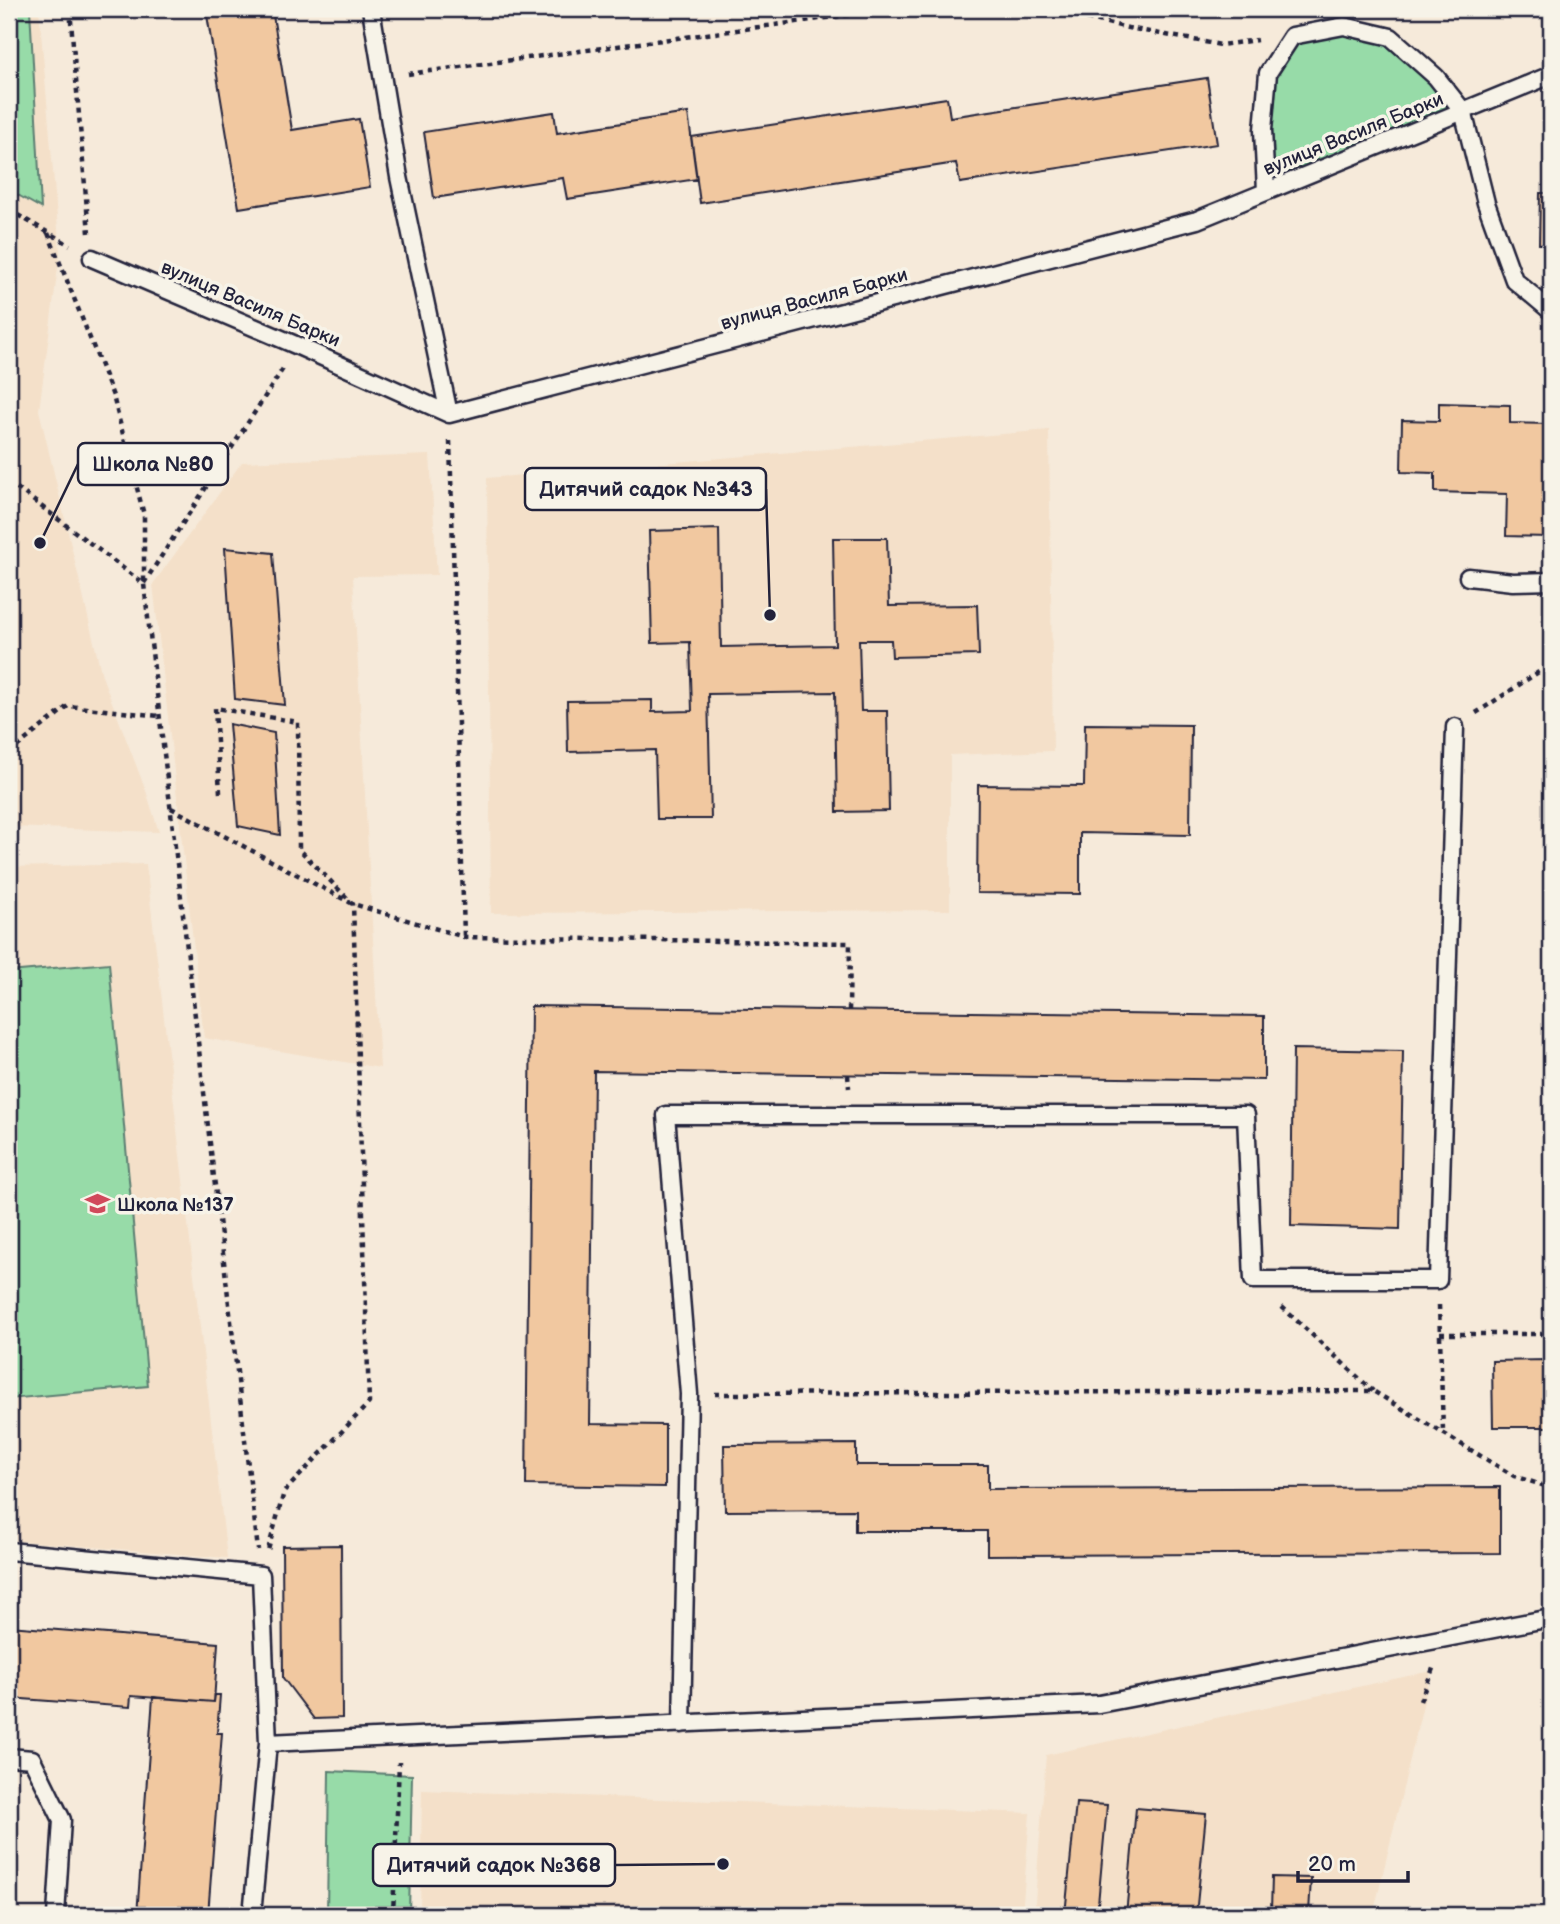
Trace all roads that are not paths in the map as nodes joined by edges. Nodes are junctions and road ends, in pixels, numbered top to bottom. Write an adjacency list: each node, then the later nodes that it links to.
1 (371, 9): 7 (lane)
2 (1551, 75): 3 (lane, вулиця Василя Барки)
3 (1463, 111): 4 (lane, вулиця Василя Барки); 4 (lane); 6 (lane)
4 (1266, 191): 7 (lane, вулиця Василя Барки)
5 (92, 258): 7 (lane, вулиця Василя Барки)
6 (1551, 311)
7 (449, 414)
8 (1468, 577): 9 (lane)
9 (1551, 581)
10 (1455, 727): 13 (lane)
11 (9, 1550): 14 (lane)
12 (1551, 1618): 13 (lane)
13 (681, 1724): 14 (lane)
14 (268, 1743): 17 (lane)
15 (9, 1757): 16 (lane)
16 (55, 1915)
17 (252, 1915)

